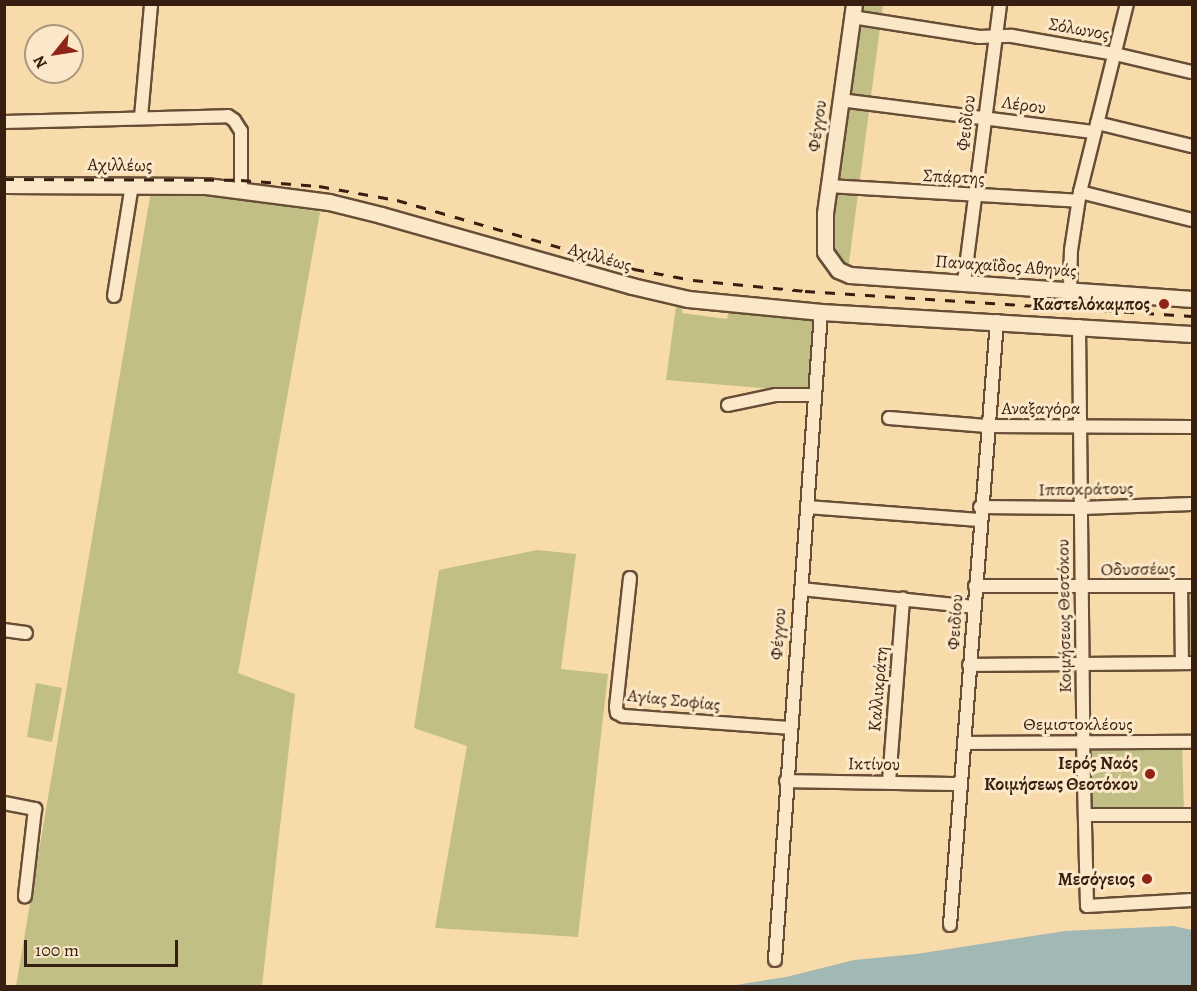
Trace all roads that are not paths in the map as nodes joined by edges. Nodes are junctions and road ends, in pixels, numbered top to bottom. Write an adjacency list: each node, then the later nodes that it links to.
1 (151, 4): 9 (street)
2 (1000, 4): 5 (street, Φειδίου)
3 (1127, 4): 6 (street)
4 (853, 11): 5 (street, Σόλωνος); 8 (street, Φέγγου)
5 (995, 37): 6 (street, Σόλωνος); 10 (street, Φειδίου)
6 (1115, 54): 7 (street, Σόλωνος); 12 (street)
7 (1192, 72)
8 (840, 100): 10 (street, Λέρου); 16 (street, Φέγγου)
9 (141, 117): 11 (street); 17 (street)
10 (984, 118): 12 (street, Λέρου); 18 (street, Φειδίου)
11 (4, 122)
12 (1096, 127): 13 (street, Λέρου); 19 (street)
13 (1192, 146)
14 (4, 185): 15 (street, Αχιλλέως)
15 (132, 185): 17 (street, Αχιλλέως); 24 (street)
16 (828, 186): 18 (street, Σπάρτης); 21 (street, Φέγγου)
17 (241, 189): 26 (street, Αχιλλέως)
18 (975, 196): 19 (street, Σπάρτης); 22 (street, Φειδίου)
19 (1079, 196): 20 (street, Σπάρτης); 23 (street)
20 (1192, 220)
21 (825, 254): 22 (street, Παναχαΐδος Αθηνάς)
22 (964, 282): 23 (street, Παναχαΐδος Αθηνάς)
23 (1070, 290): 25 (street, Παναχαΐδος Αθηνάς)
24 (114, 296)
25 (1192, 299)
26 (821, 312): 27 (street, Αχιλλέως); 30 (street, Φέγγου)
27 (997, 321): 28 (street, Αχιλλέως); 33 (street, Φειδίου)
28 (1079, 326): 29 (street, Αχιλλέως); 34 (street, Κοιμήσεως Θεοτόκου)
29 (1192, 334)
30 (815, 395): 31 (street); 37 (street, Φέγγου)
31 (728, 405)
32 (889, 418): 33 (street, Αναξαγόρα)
33 (987, 426): 34 (street, Αναξαγόρα); 38 (street, Φειδίου)
34 (1080, 426): 35 (street, Αναξαγόρα); 39 (street, Κοιμήσεως Θεοτόκου)
35 (1192, 427)
36 (1192, 504): 39 (street, Ιπποκράτους)
37 (807, 507): 40 (street); 45 (street, Φέγγου)
38 (980, 507): 39 (street, Ιπποκράτους); 40 (street, Φειδίου)
39 (1081, 508): 44 (street, Κοιμήσεως Θεοτόκου)
40 (980, 520): 42 (street, Φειδίου)
41 (630, 578): 53 (street, Αγίας Σοφίας)
42 (975, 586): 44 (street, Οδυσσέως); 47 (street, Φειδίου)
43 (1187, 586): 44 (street, Οδυσσέως); 50 (street)
44 (1081, 587): 51 (street, Κοιμήσεως Θεοτόκου)
45 (801, 589): 46 (street); 53 (street, Φέγγου)
46 (903, 599): 47 (street); 58 (street, Καλλικράτη)
47 (974, 607): 52 (street, Φειδίου)
48 (4, 630): 49 (street)
49 (26, 633)
50 (1187, 663): 51 (street)
51 (1082, 664): 52 (street); 54 (street, Κοιμήσεως Θεοτόκου)
52 (969, 665): 56 (street, Φειδίου)
53 (790, 728): 57 (street, Φέγγου)
54 (1083, 742): 55 (street, Θεμιστοκλέους); 56 (street, Θεμιστοκλέους); 61 (street, Κοιμήσεως Θεοτόκου)
55 (1192, 742)
56 (964, 743): 59 (street, Φειδίου)
57 (786, 781): 58 (street, Ικτίνου); 66 (street, Φέγγου)
58 (889, 782): 59 (street, Ικτίνου)
59 (961, 784): 65 (street, Φειδίου)
60 (4, 803): 63 (street)
61 (1085, 815): 62 (street); 64 (street, Κοιμήσεως Θεοτόκου)
62 (1192, 815)
63 (25, 896)
64 (1192, 900)
65 (950, 925)
66 (775, 960)

